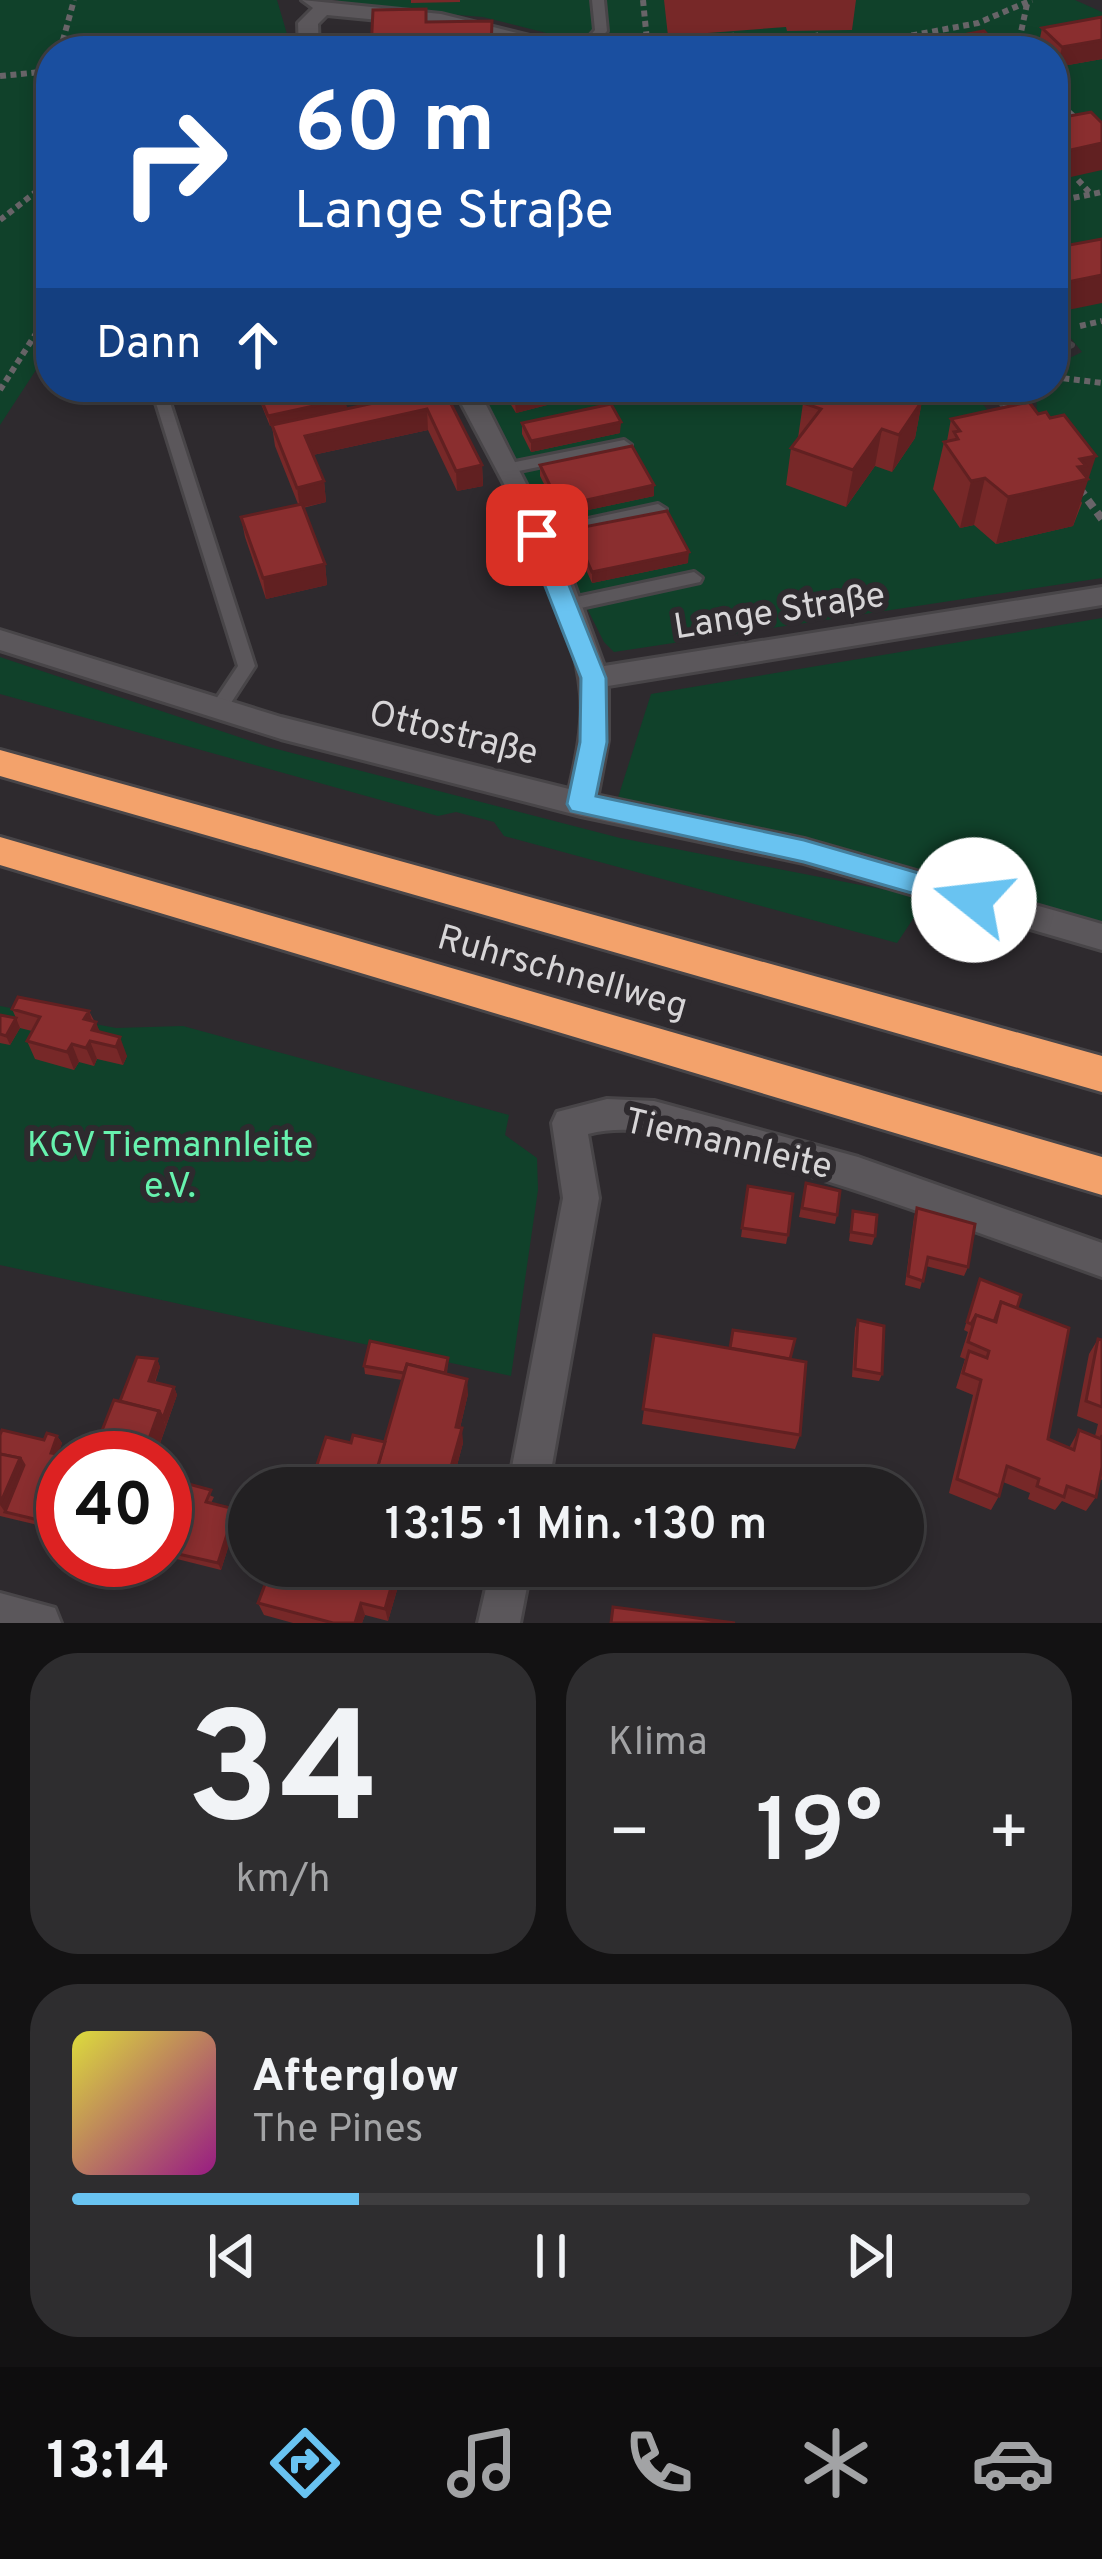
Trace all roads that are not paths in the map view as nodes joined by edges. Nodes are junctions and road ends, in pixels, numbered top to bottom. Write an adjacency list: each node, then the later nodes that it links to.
1 (598, 0): 5 (lane)
2 (317, 4): 3 (street); 4 (street)
3 (308, 36)
4 (523, 36)
5 (596, 36)
6 (163, 402): 19 (lane)
7 (481, 402): 11 (street)
8 (1013, 402): 9 (street)
9 (1023, 415)
10 (624, 445): 11 (lane)
11 (505, 469): 13 (street)
12 (658, 509): 13 (lane)
13 (537, 535): 16 (street)
14 (694, 578): 16 (lane)
15 (1102, 596): 18 (street, Lange Straße)
16 (567, 605): 18 (street)
17 (0, 640): 19 (street, Ottostraße)
18 (593, 678): 21 (street)
19 (219, 709): 21 (street, Ottostraße)
20 (0, 763): 24 (highway, Ruhrschnellweg)
21 (581, 804): 23 (street, Ottostraße)
22 (0, 850): 25 (highway, Ruhrschnellweg)
23 (1102, 937)
24 (1102, 1074)
25 (1102, 1176)
26 (1102, 1260): 27 (street, Tiemannleite)
27 (532, 1467)
28 (507, 1587): 31 (street)
29 (0, 1613): 30 (street)
30 (40, 1623)
31 (499, 1623)

